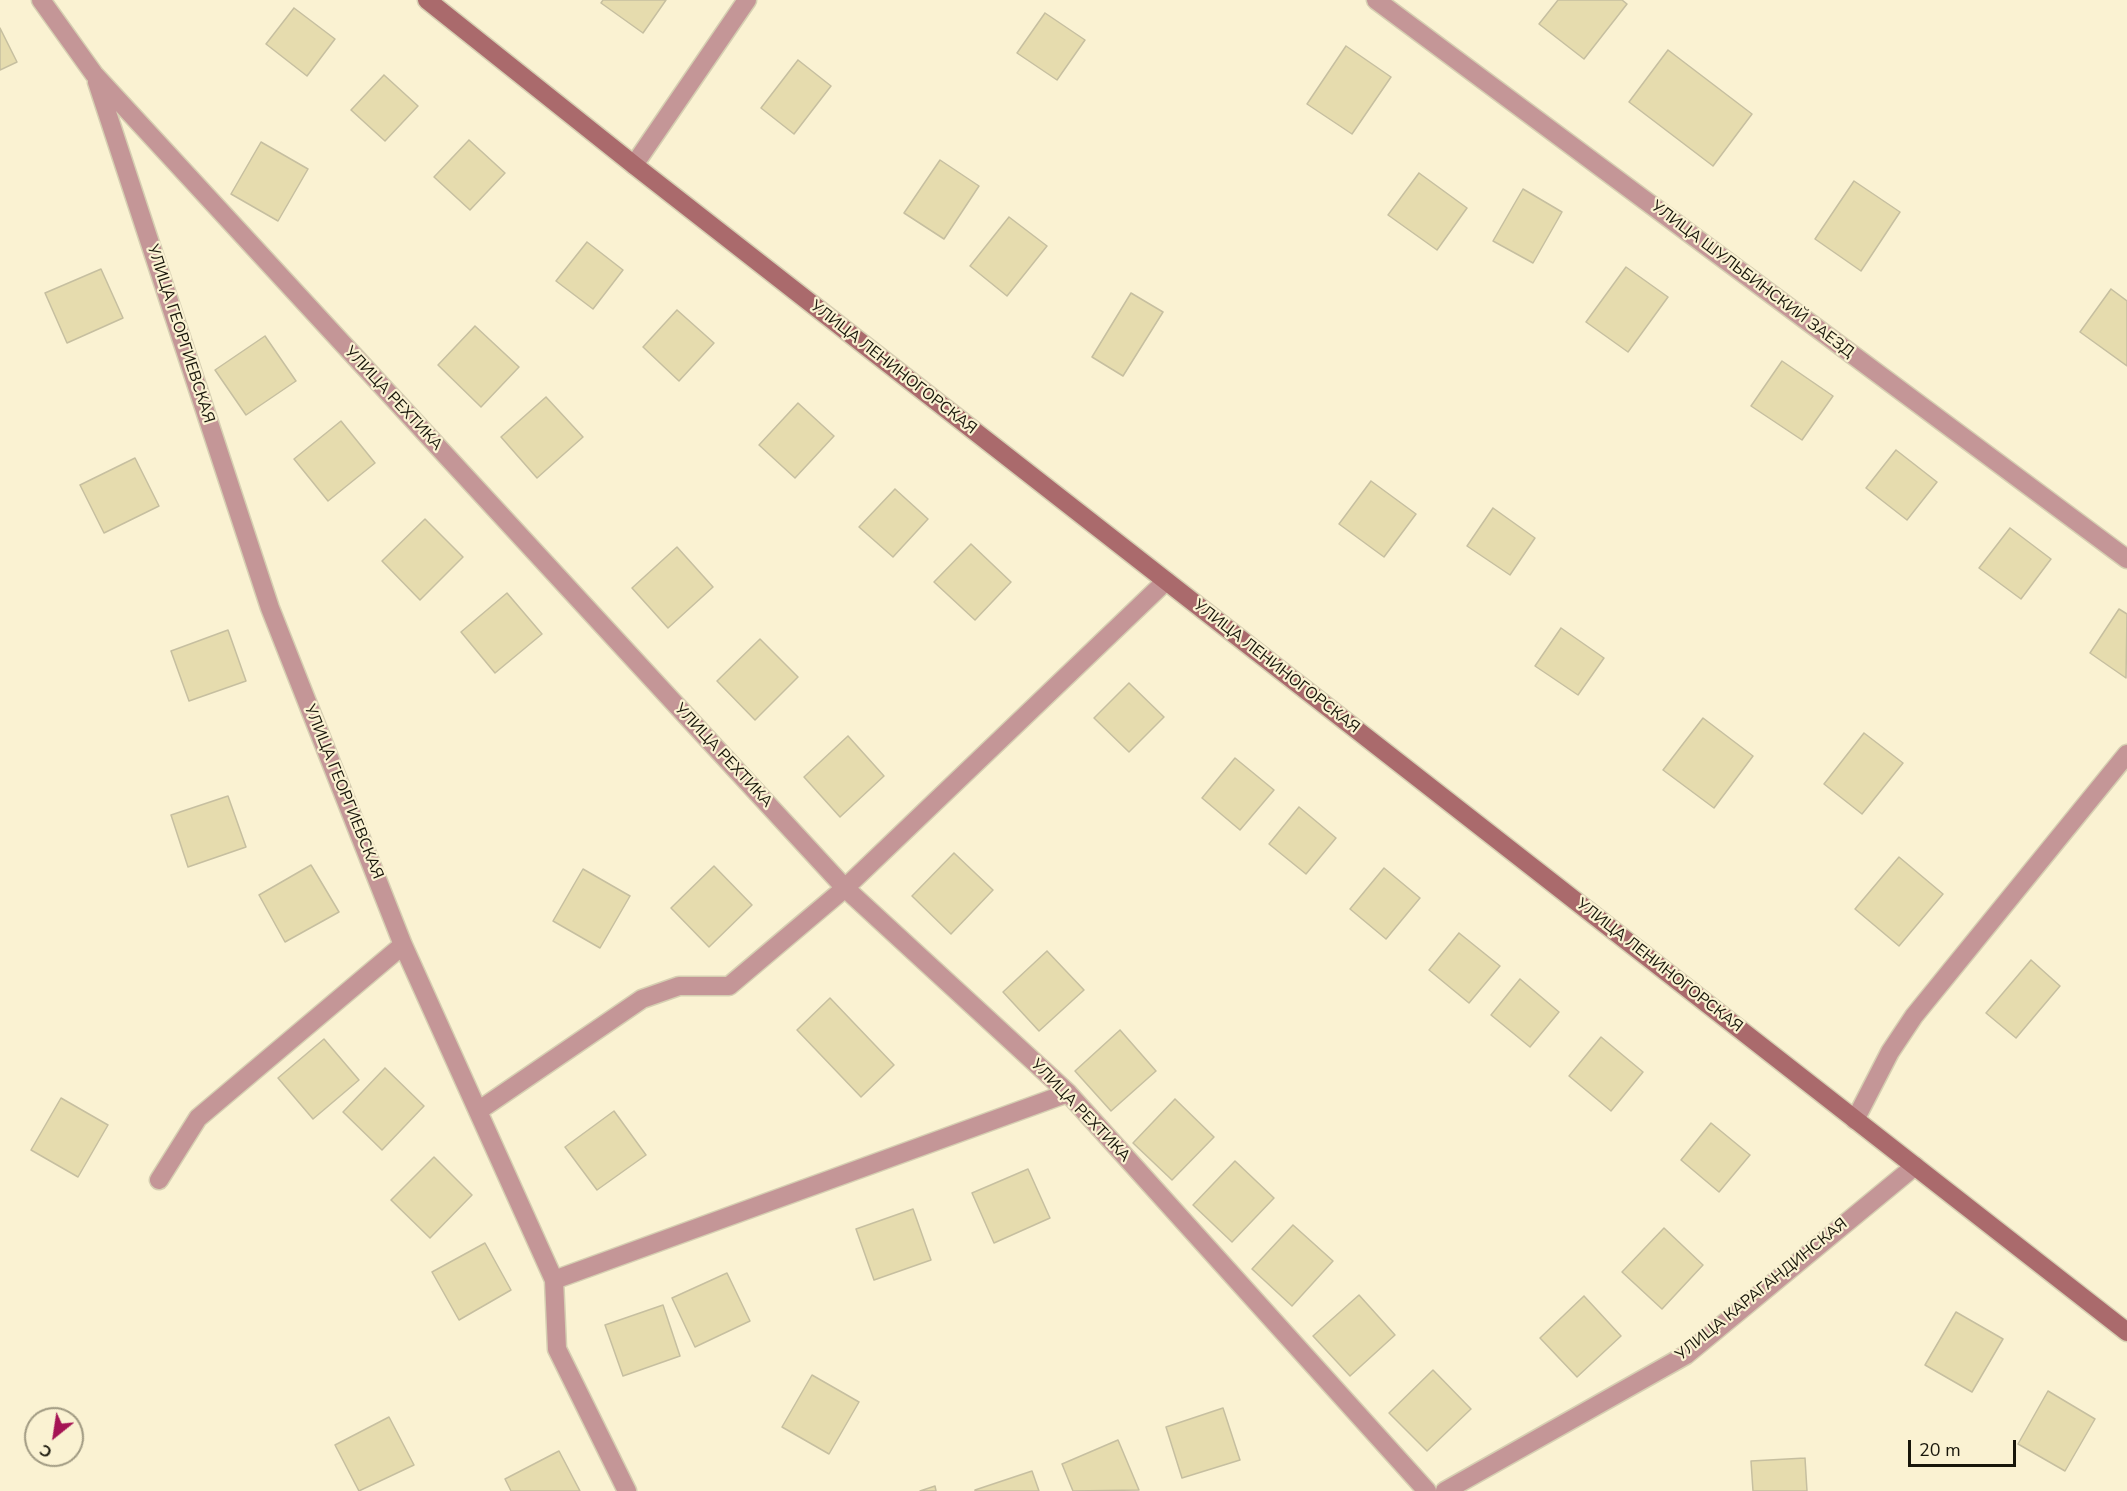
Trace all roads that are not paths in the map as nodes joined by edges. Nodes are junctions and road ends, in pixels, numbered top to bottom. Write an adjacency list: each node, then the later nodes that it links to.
1 (41, 0): 5 (street, УЛИЦА РЕХТИКА)
2 (427, 0): 6 (street, УЛИЦА ЛЕНИНОГОРСКАЯ)
3 (747, 0): 6 (street)
4 (1376, 0): 7 (street, УЛИЦА ШУЛЬБИНСКИЙ ЗАЕЗД)
5 (94, 74): 10 (street, УЛИЦА РЕХТИКА); 11 (street, УЛИЦА ГЕОРГИЕВСКАЯ)
6 (634, 165): 8 (street, УЛИЦА ЛЕНИНОГОРСКАЯ)
7 (2127, 560)
8 (1166, 581): 10 (street); 14 (street, УЛИЦА ЛЕНИНОГОРСКАЯ)
9 (2127, 754): 14 (street)
10 (844, 888): 12 (street, УЛИЦА РЕХТИКА); 13 (street)
11 (403, 945): 13 (street, УЛИЦА ГЕОРГИЕВСКАЯ); 16 (street)
12 (1068, 1093): 17 (street); 20 (street, УЛИЦА РЕХТИКА)
13 (478, 1111): 17 (street, УЛИЦА ГЕОРГИЕВСКАЯ)
14 (1855, 1119): 15 (street, УЛИЦА ЛЕНИНОГОРСКАЯ)
15 (1915, 1166): 18 (street, УЛИЦА ЛЕНИНОГОРСКАЯ); 21 (street, УЛИЦА КАРАГАНДИНСКАЯ)
16 (159, 1180)
17 (554, 1280): 19 (street, УЛИЦА ГЕОРГИЕВСКАЯ)
18 (2127, 1332)
19 (627, 1491)
20 (1427, 1491)
21 (1445, 1491)

